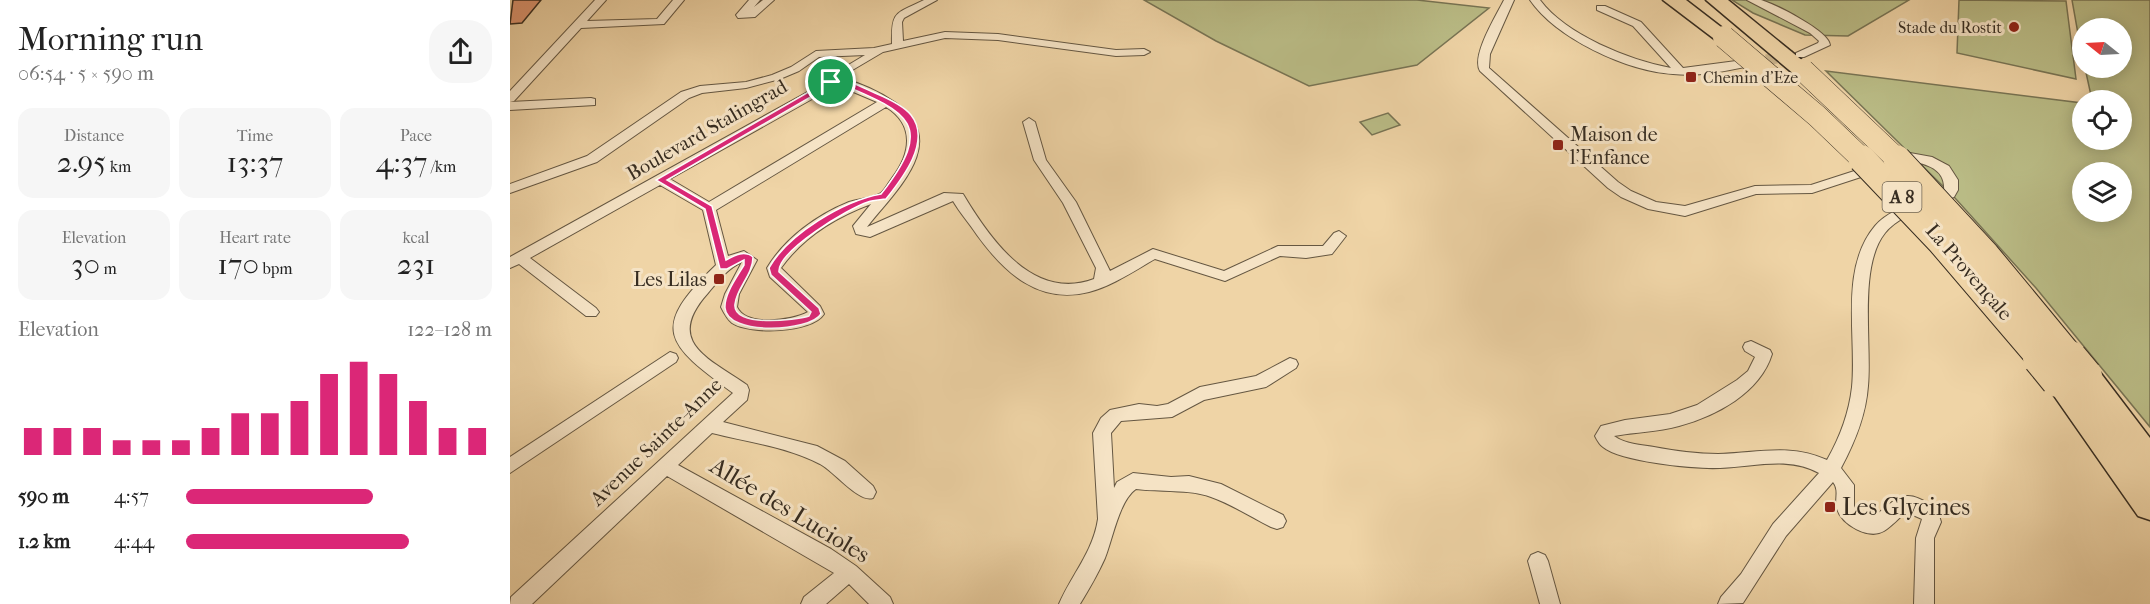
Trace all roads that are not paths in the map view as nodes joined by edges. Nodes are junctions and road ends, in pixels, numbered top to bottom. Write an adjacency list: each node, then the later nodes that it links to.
1 (601, 0): 12 (street)
2 (680, 0): 12 (street)
3 (755, 0): 4 (street)
4 (769, 0)
5 (932, 0): 13 (street)
6 (1509, 0): 42 (street)
7 (1535, 0): 18 (street)
8 (1673, 0): 37 (highway, La Provençale / A 8, bridge)
9 (1716, 0): 17 (highway, La Provençale / A 8)
10 (1752, 0): 17 (street)
11 (1601, 8): 18 (street)
12 (577, 26): 20 (street)
13 (898, 45): 14 (street); 15 (street)
14 (881, 50): 19 (street); 26 (street)
15 (1144, 52)
16 (1766, 60): 18 (street)
17 (1802, 62): 37 (highway, La Provençale / A 8, bridge)
18 (1680, 71)
19 (844, 72)
20 (510, 98)
21 (886, 101): 25 (street, Boulevard Stalingrad); 27 (street, Boulevard Stalingrad); 28 (street)
22 (591, 102): 23 (street)
23 (510, 106)
24 (1029, 122): 32 (street)
25 (661, 180): 28 (street); 30 (street, Boulevard Stalingrad)
26 (510, 189)
27 (883, 197): 31 (street); 32 (street, Boulevard Stalingrad)
28 (709, 208): 31 (street)
29 (1339, 236): 32 (street)
30 (515, 261): 33 (street)
31 (723, 266): 38 (street, Avenue Sainte-Anne)
32 (1101, 282)
33 (591, 312)
34 (1751, 347): 42 (street)
35 (670, 358): 40 (street)
36 (1290, 364): 45 (street)
37 (2072, 378): 39 (highway, La Provençale / A 8); 44 (highway, La Provençale / A 8)
38 (711, 426): 41 (street, Avenue Sainte-Anne); 43 (street)
39 (2150, 464)
40 (510, 466)
41 (665, 466): 48 (street, Allée des Lucioles); 49 (street, Avenue Sainte-Anne)
42 (1830, 471): 54 (street); 55 (street)
43 (867, 492)
44 (2150, 505)
45 (1109, 519): 46 (street); 52 (street)
46 (1277, 521)
47 (1538, 561): 53 (street)
48 (849, 572): 50 (street); 51 (street, Allée des Lucioles)
49 (518, 604)
50 (811, 604)
51 (883, 604)
52 (1069, 604)
53 (1550, 604)
54 (1728, 604)
55 (1924, 604)

